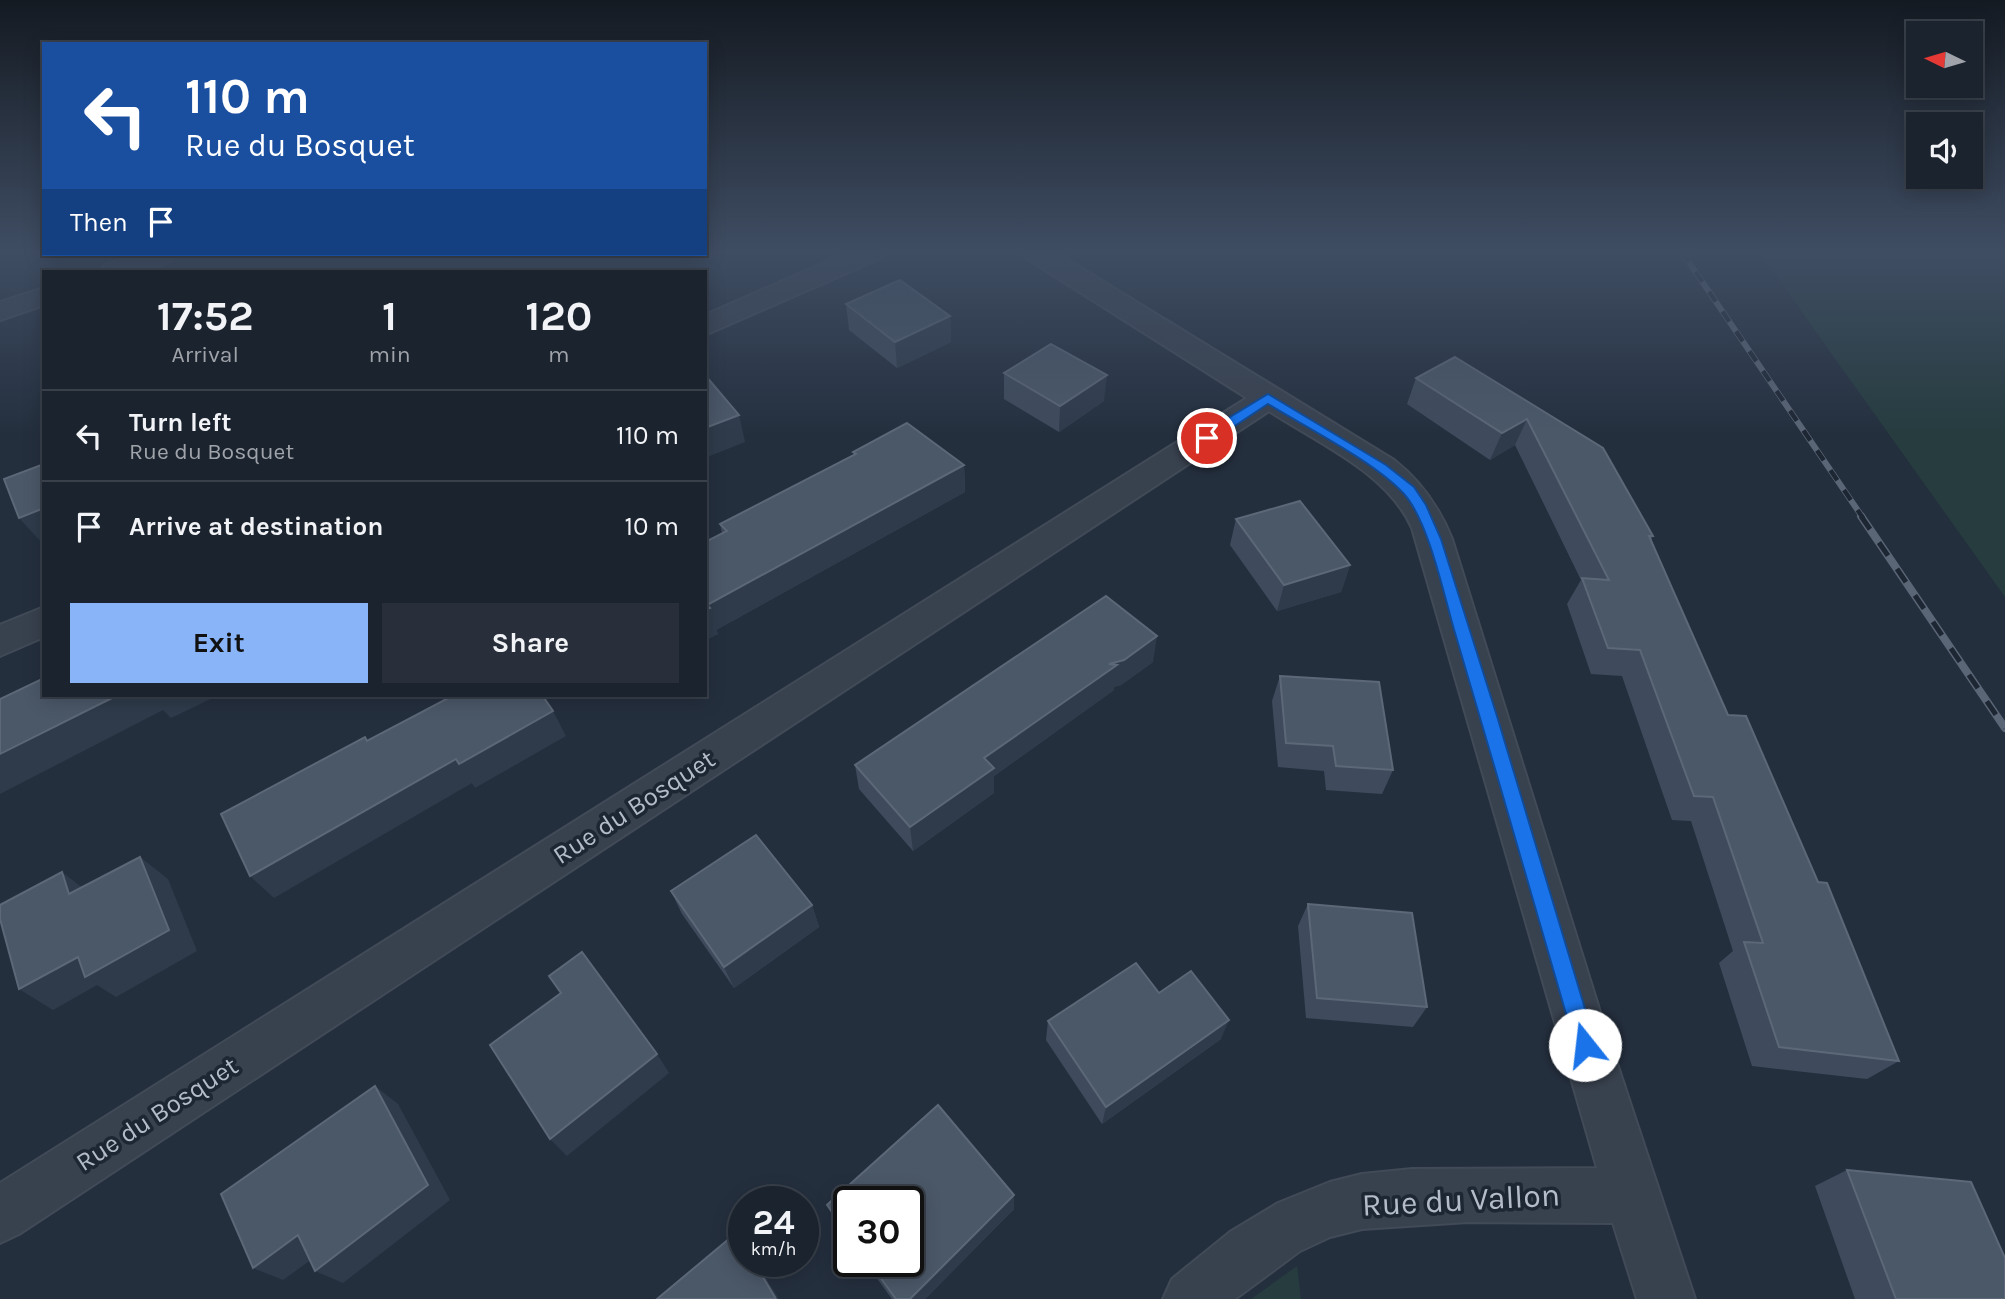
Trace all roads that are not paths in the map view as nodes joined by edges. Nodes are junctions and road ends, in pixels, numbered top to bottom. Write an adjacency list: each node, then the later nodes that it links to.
1 (735, 313): 3 (street)
2 (1132, 313): 4 (street)
3 (707, 325)
4 (1268, 398): 7 (street); 8 (street, Rue du Bosquet)
5 (42, 622): 6 (street)
6 (0, 641)
7 (1632, 1196): 9 (street, Rue du Vallon); 10 (street)
8 (0, 1215)
9 (1192, 1299)
10 (1666, 1299)

